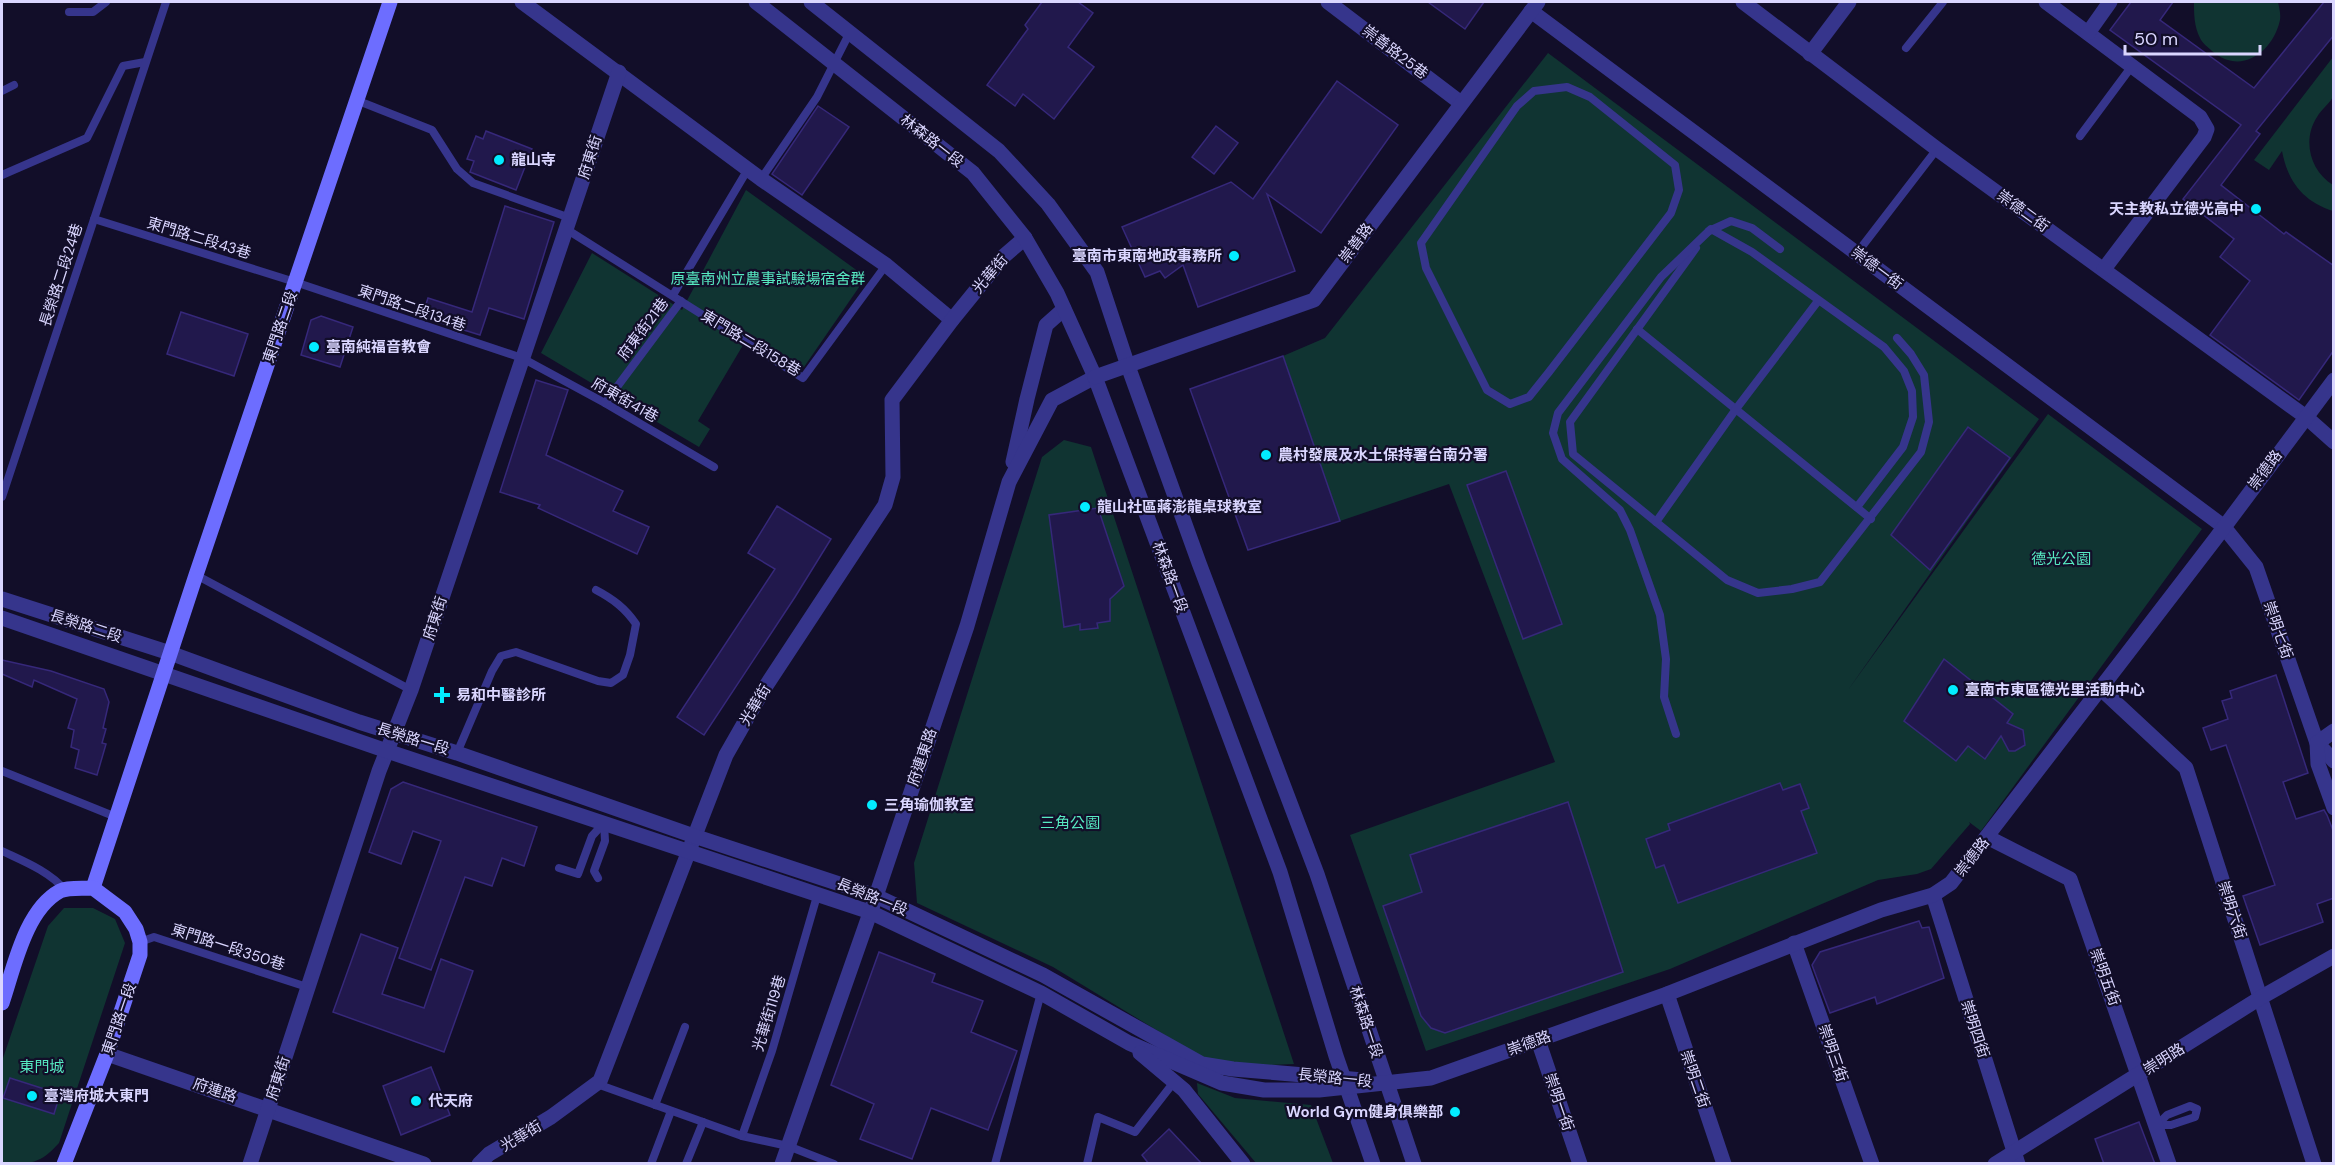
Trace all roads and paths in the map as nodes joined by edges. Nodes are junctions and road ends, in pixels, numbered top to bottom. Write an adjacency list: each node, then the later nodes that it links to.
1 (106, 2): 14 (lane)
2 (166, 2): 19 (lane, 長榮路二段24巷)
3 (390, 2): 25 (main road, 東門路二段)
4 (522, 2): 22 (street)
5 (756, 2): 20 (street, 林森路一段)
6 (811, 2): 15 (street, 林森路一段)
7 (1328, 2): 26 (street, 崇善路25巷)
8 (1743, 2): 18 (street, 崇德二街)
9 (1849, 2): 18 (street)
10 (1943, 2): 17 (lane)
11 (2046, 2): 16 (street)
12 (2110, 2): 16 (street)
13 (1534, 6): 26 (street, 崇善路); 37 (street, 崇德一街)
14 (69, 12)
15 (850, 32): 20 (lane); 49 (street, 林森路一段)
16 (2088, 33): 21 (street)
17 (1906, 48)
18 (1810, 54): 28 (street, 崇德二街)
19 (146, 62): 30 (lane); 32 (lane, 長榮路二段24巷)
20 (834, 64): 31 (lane); 35 (street, 林森路一段)
21 (2132, 66): 27 (lane); 39 (street)
22 (619, 72): 29 (street); 33 (street, 府東街)
23 (14, 85): 24 (lane)
24 (2, 91)
25 (356, 100): 33 (lane, 東門路二段158巷); 40 (main road, 東門路二段)
26 (1461, 103): 49 (street, 崇善路)
27 (2080, 136)
28 (1936, 149): 37 (lane); 39 (street, 崇德二街)
29 (748, 169): 31 (street); 41 (lane)
30 (2, 175)
31 (761, 179): 38 (street)
32 (94, 219): 40 (lane, 東門路二段43巷); 59 (lane, 長榮路二段24巷)
33 (568, 224): 41 (lane, 東門路二段158巷); 48 (street, 府東街)
34 (1711, 229): 36 (lane); 43 (lane); 46 (lane); 74 (lane)
35 (1025, 238): 44 (street, 林森路一段); 45 (street, 光華街)
36 (1780, 249)
37 (1857, 253): 63 (street, 崇德一街)
38 (886, 265): 42 (lane, 東門路二段158巷); 45 (street)
39 (2104, 269): 55 (street, 崇德二街)
40 (295, 282): 48 (lane, 東門路二段134巷); 64 (main road, 東門路二段)
41 (673, 295): 42 (lane, 東門路二段158巷)
42 (681, 301): 53 (lane, 府東街21巷)
43 (1818, 301): 54 (lane); 60 (lane)
44 (1064, 309): 51 (street, 林森路一段); 58 (street)
45 (952, 320): 83 (street, 光華街)
46 (1637, 329): 54 (lane); 62 (lane)
47 (1898, 338): 61 (lane)
48 (522, 358): 53 (lane, 府東街41巷); 71 (street, 府東街)
49 (1128, 366): 51 (street, 崇善路); 111 (street, 林森路一段)
50 (1549, 372): 50 (lane)
51 (1095, 377): 58 (street, 府連東路); 109 (street, 林森路一段)
52 (2334, 380): 55 (street, 崇德路)
53 (605, 403): 57 (lane, 府東街41巷)
54 (1736, 409): 60 (lane); 62 (lane)
55 (2306, 417): 56 (street, 崇德二街); 63 (street, 崇德路)
56 (2334, 442)
57 (714, 467)
58 (1009, 482): 93 (street, 府連東路)
59 (2, 496)
60 (1857, 507): 61 (lane)
61 (1872, 519): 62 (lane)
62 (1656, 522)
63 (2223, 526): 70 (street, 崇德路); 75 (street, 崇明七街)
64 (196, 575): 68 (main road, 東門路二段); 71 (lane)
65 (596, 590): 77 (lane)
66 (2, 599): 68 (street, 長榮路二段)
67 (2, 618): 69 (street, 長榮路二段)
68 (170, 653): 69 (main road); 73 (street, 長榮路一段)
69 (163, 674): 76 (street, 長榮路一段); 81 (main road)
70 (2100, 688): 84 (street, 崇德路); 101 (street, 崇明六街)
71 (411, 690): 73 (street, 府東街)
72 (2334, 731): 75 (street)
73 (393, 733): 76 (street, 府東街); 77 (street, 長榮路一段)
74 (1676, 734)
75 (2317, 743): 78 (street, 崇明七街); 80 (street, 崇明七街)
76 (387, 751): 82 (street, 長榮路一段); 98 (street, 府東街)
77 (458, 753): 83 (street, 長榮路一段)
78 (2334, 761)
79 (2, 771): 81 (lane)
80 (2334, 808)
81 (116, 817): 89 (main road)
82 (604, 823): 86 (street, 長榮路一段); 87 (lane); 88 (lane)
83 (694, 836): 86 (street, 光華街); 93 (street, 長榮路一段)
84 (1987, 837): 91 (street, 崇德路); 107 (street, 崇明五街)
85 (2, 851): 90 (lane)
86 (687, 852): 92 (street, 長榮路一段); 110 (street, 光華街)
87 (560, 868)
88 (598, 878)
89 (93, 888): 90 (main road); 95 (main road)
90 (65, 890): 102 (main road)
91 (1933, 895): 96 (street, 崇德路); 119 (street, 崇明四街)
92 (817, 896): 94 (street, 長榮路一段); 117 (lane, 光華街119巷)
93 (876, 896): 94 (street, 府連東路); 109 (street, 長榮路一段)
94 (870, 912): 99 (street, 長榮路一段); 118 (street, 府連東路)
95 (140, 942): 98 (lane, 東門路一段350巷); 106 (main road, 東門路一段)
96 (1794, 943): 100 (street, 崇德路); 135 (street, 崇明三街)
97 (2334, 956): 101 (street, 崇明路)
98 (307, 987): 113 (street, 府東街)
99 (1041, 993): 105 (street, 長榮路一段); 128 (lane)
100 (1667, 994): 104 (street, 崇德路); 134 (street, 崇明二街)
101 (2260, 998): 107 (street, 崇明路); 138 (street, 崇明六街)
102 (2, 1003)
103 (685, 1027): 112 (lane)
104 (1538, 1040): 111 (street, 崇德路); 133 (street, 崇明一街)
105 (1129, 1043): 108 (street); 109 (street, 長榮路一段)
106 (107, 1054): 113 (street, 府連路); 120 (main road, 東門路一段)
107 (2140, 1074): 116 (street, 崇明五街); 119 (street, 崇明路)
108 (1174, 1082): 129 (lane); 130 (street)
109 (1346, 1082): 111 (street, 長榮路一段); 131 (street, 林森路一段)
110 (597, 1083): 112 (lane); 123 (street, 光華街)
111 (1386, 1083): 132 (street, 林森路一段)
112 (655, 1105): 114 (lane)
113 (268, 1109): 121 (street, 府東街); 122 (street, 府連路)
114 (671, 1111): 115 (lane); 124 (lane)
115 (703, 1122): 117 (lane); 125 (lane)
116 (2157, 1125): 116 (lane); 137 (street, 崇明五街)
117 (742, 1136): 118 (lane)
118 (788, 1146): 126 (street, 府連東路); 127 (lane)
119 (2016, 1158): 136 (street, 崇明路)
120 (64, 1164)
121 (250, 1164)
122 (424, 1164)
123 (479, 1164)
124 (651, 1164)
125 (686, 1164)
126 (782, 1164)
127 (834, 1164)
128 (995, 1164)
129 (1087, 1164)
130 (1243, 1164)
131 (1373, 1164)
132 (1414, 1164)
133 (1580, 1164)
134 (1724, 1164)
135 (1872, 1164)
136 (1995, 1164)
137 (2169, 1164)
138 (2314, 1164)

